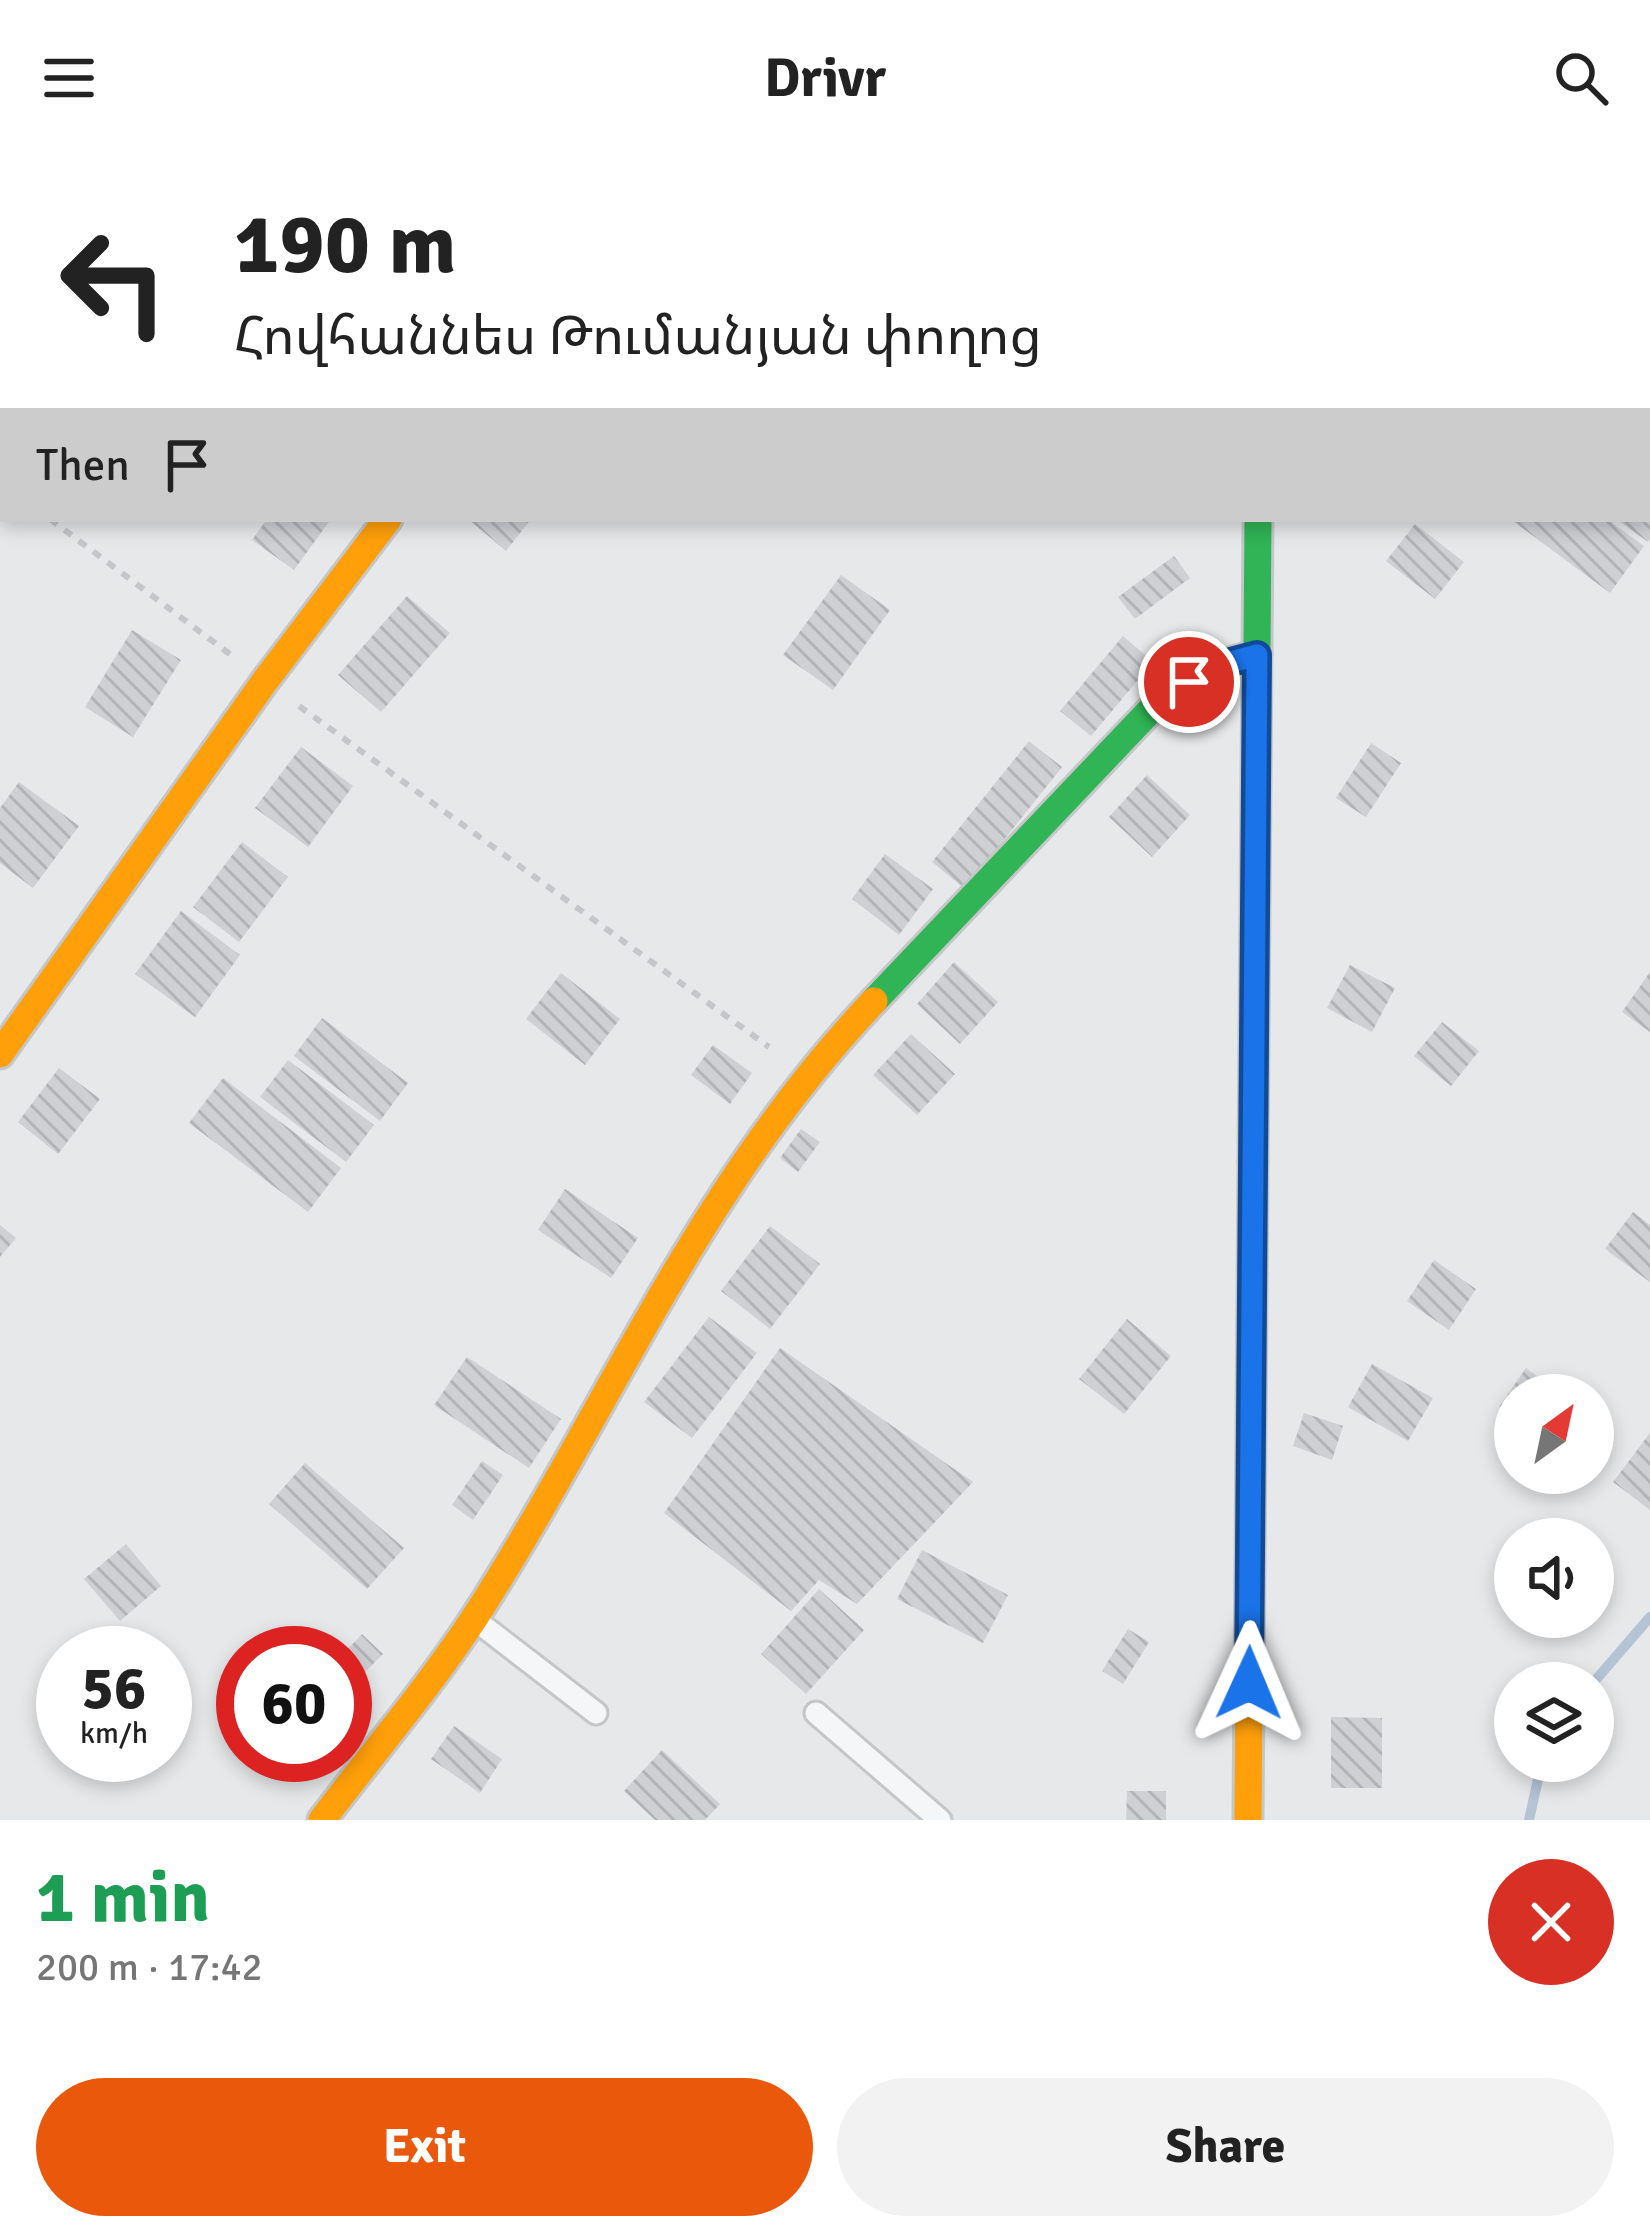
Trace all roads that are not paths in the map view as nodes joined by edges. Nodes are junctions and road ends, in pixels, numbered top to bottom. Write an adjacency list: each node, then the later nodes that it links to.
1 (386, 522): 4 (street)
2 (1258, 522): 3 (street)
3 (1257, 655): 5 (street); 10 (street)
4 (0, 1054)
5 (474, 1618): 6 (lane); 8 (street)
6 (596, 1713)
7 (816, 1713): 9 (lane)
8 (322, 1820)
9 (940, 1820)
10 (1248, 1820)

